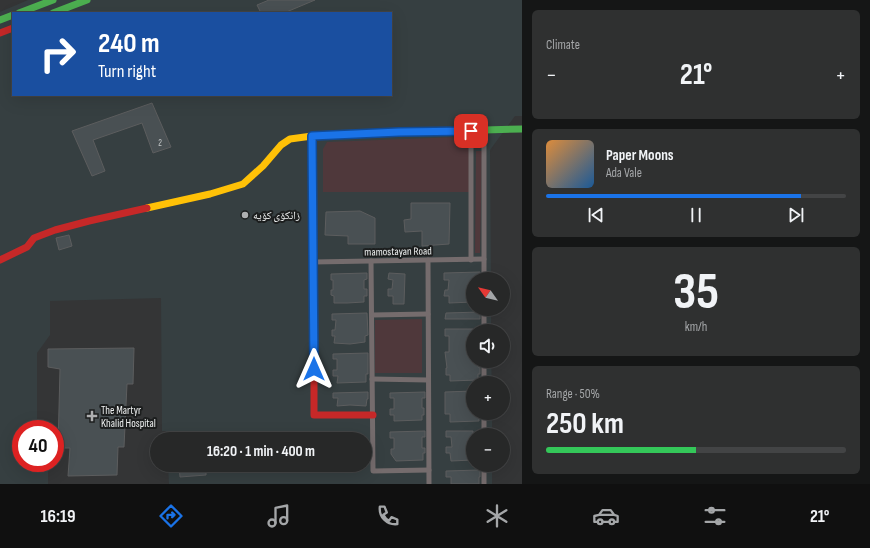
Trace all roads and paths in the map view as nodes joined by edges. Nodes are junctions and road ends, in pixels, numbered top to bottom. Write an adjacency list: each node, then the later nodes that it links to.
1 (53, 0): 3 (street)
2 (87, 0): 4 (street)
3 (23, 12)
4 (56, 12)
5 (12, 15): 6 (street)
6 (0, 20)
7 (12, 28): 8 (street)
8 (0, 33)
9 (522, 129): 10 (street)
10 (484, 130): 11 (street); 13 (street)
11 (471, 131): 12 (street); 16 (street)
12 (312, 136): 14 (street); 18 (street)
13 (484, 259): 16 (street, mamostayan Road); 19 (street)
14 (0, 260)
15 (428, 260): 16 (street, mamostayan Road); 17 (street, mamostayan Road); 20 (street)
16 (471, 260)
17 (372, 261): 18 (street, mamostayan Road); 21 (street)
18 (313, 262): 24 (street)
19 (484, 272)
20 (428, 314): 21 (street); 23 (street)
21 (372, 315): 22 (street)
22 (372, 379): 23 (street); 24 (street)
23 (428, 380): 25 (street)
24 (372, 415): 25 (street)
25 (429, 470): 27 (street)
26 (484, 472): 28 (street)
27 (429, 484)
28 (484, 484)

